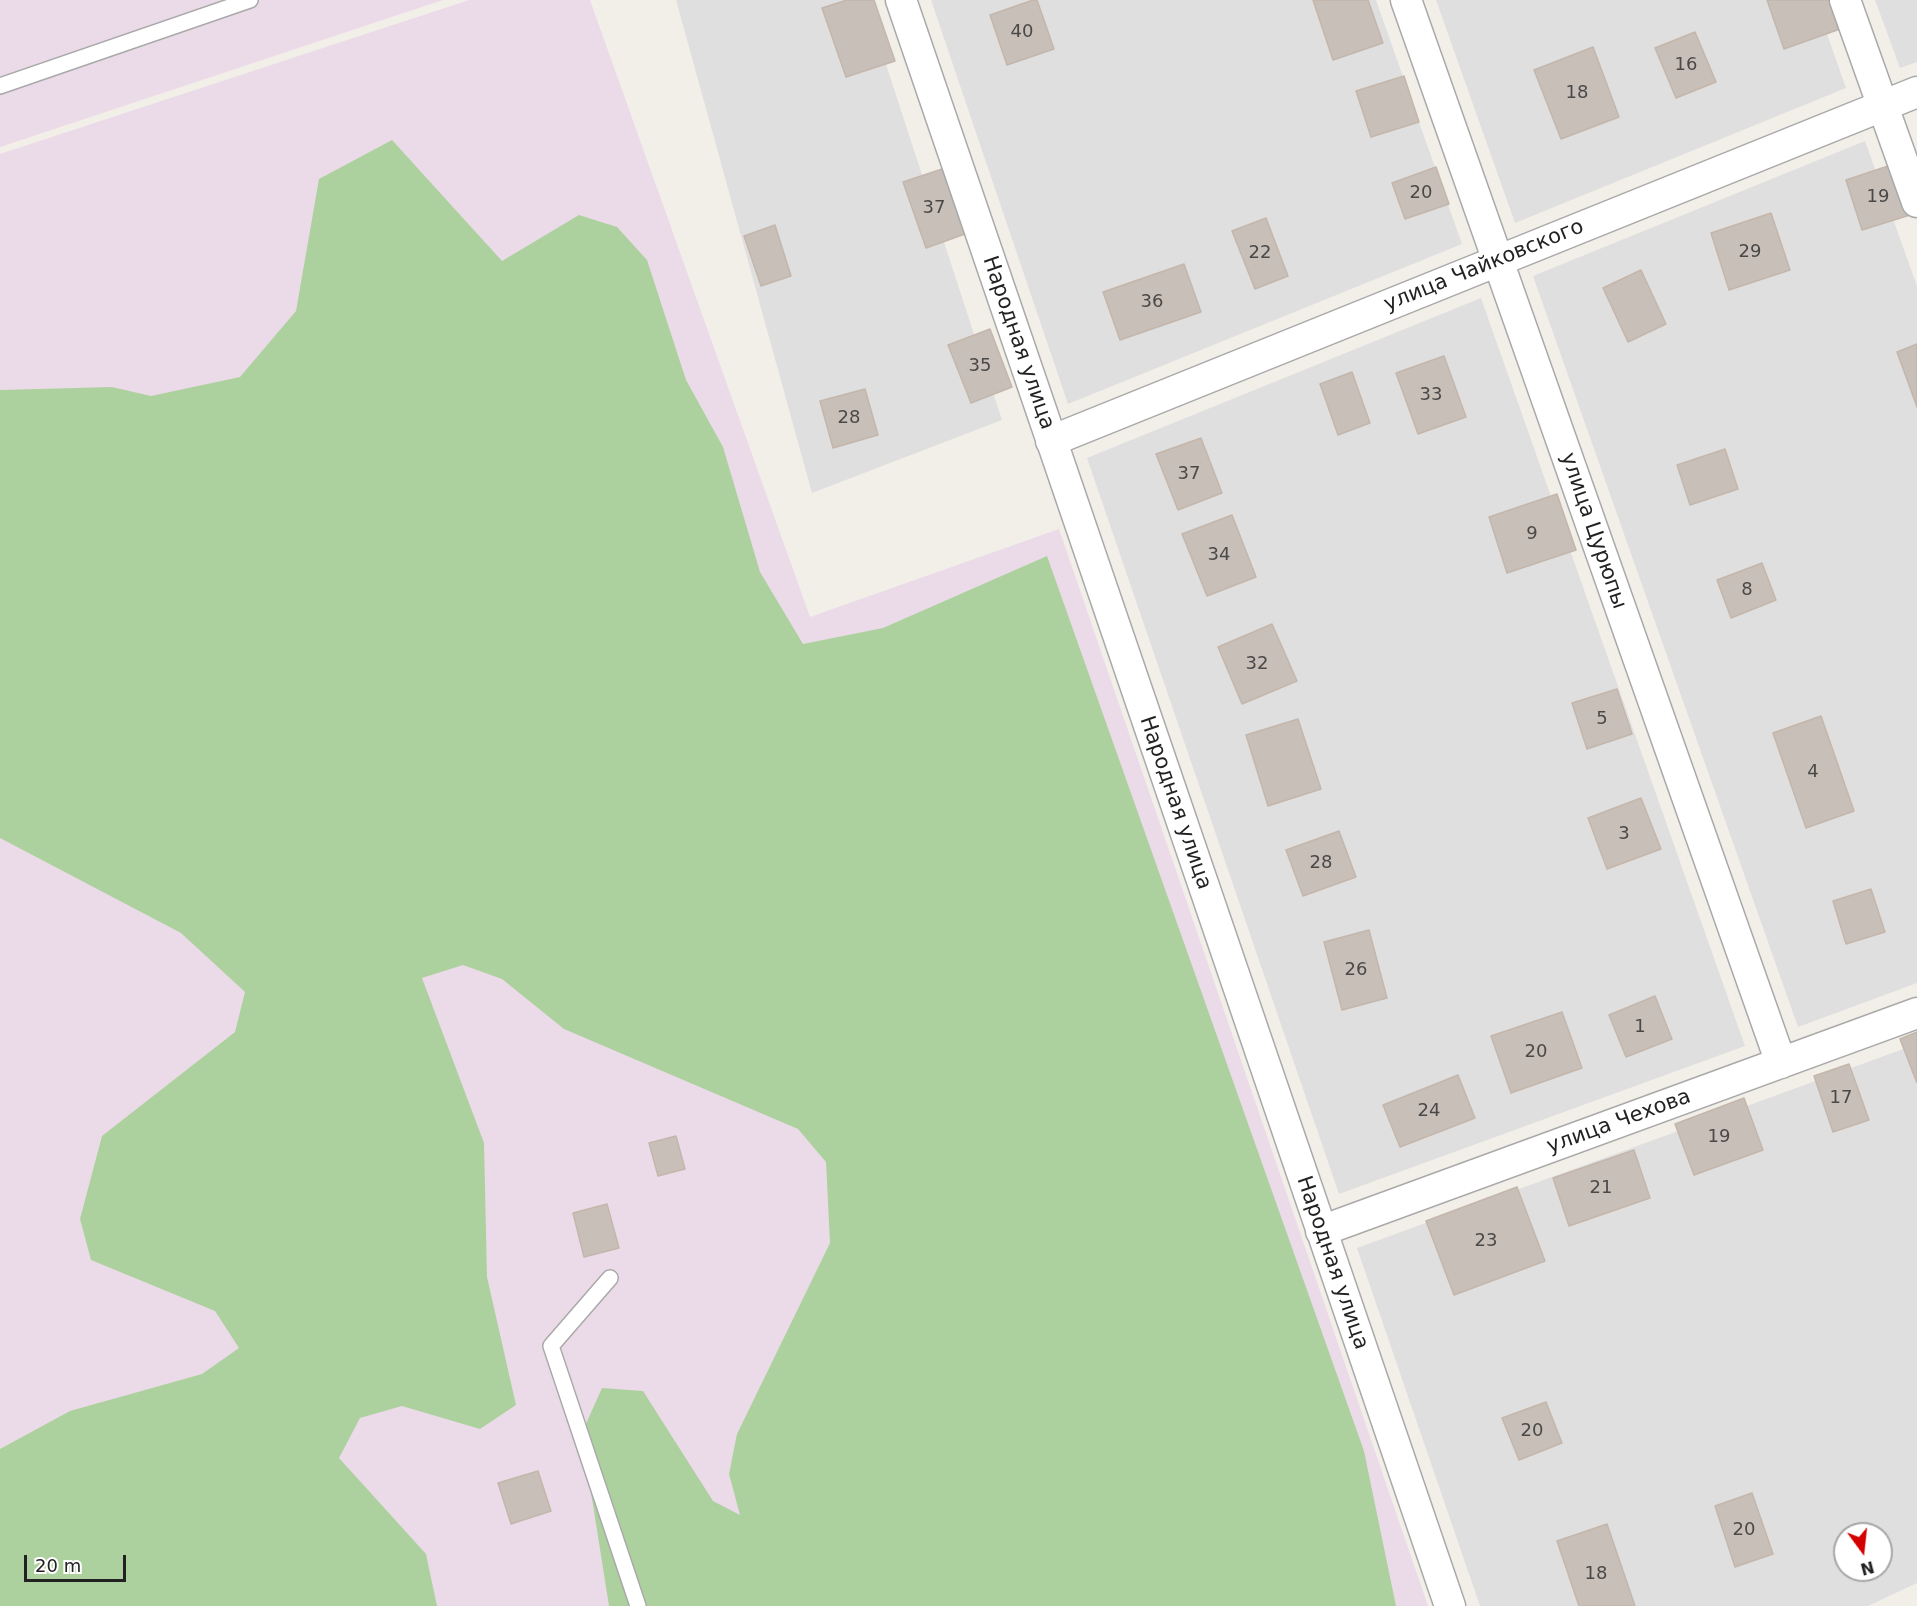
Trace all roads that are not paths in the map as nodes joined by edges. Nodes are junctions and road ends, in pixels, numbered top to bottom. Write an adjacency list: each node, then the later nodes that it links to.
1 (250, 0): 5 (lane)
2 (901, 0): 10 (street, Народная улица)
3 (1406, 0): 9 (street, улица Цурюпы)
4 (1845, 0): 7 (street)
5 (0, 86)
6 (1917, 92): 7 (street, улица Чайковского)
7 (1882, 104): 8 (street); 9 (street, улица Чайковского)
8 (1917, 202)
9 (1498, 260): 10 (street, улица Чайковского); 12 (street, улица Цурюпы)
10 (1051, 441): 13 (street, Народная улица)
11 (1917, 1013): 12 (street, улица Чехова)
12 (1781, 1063): 13 (street, улица Чехова)
13 (1321, 1231): 16 (street, Народная улица)
14 (610, 1278): 15 (lane)
15 (638, 1606)
16 (1450, 1606)

